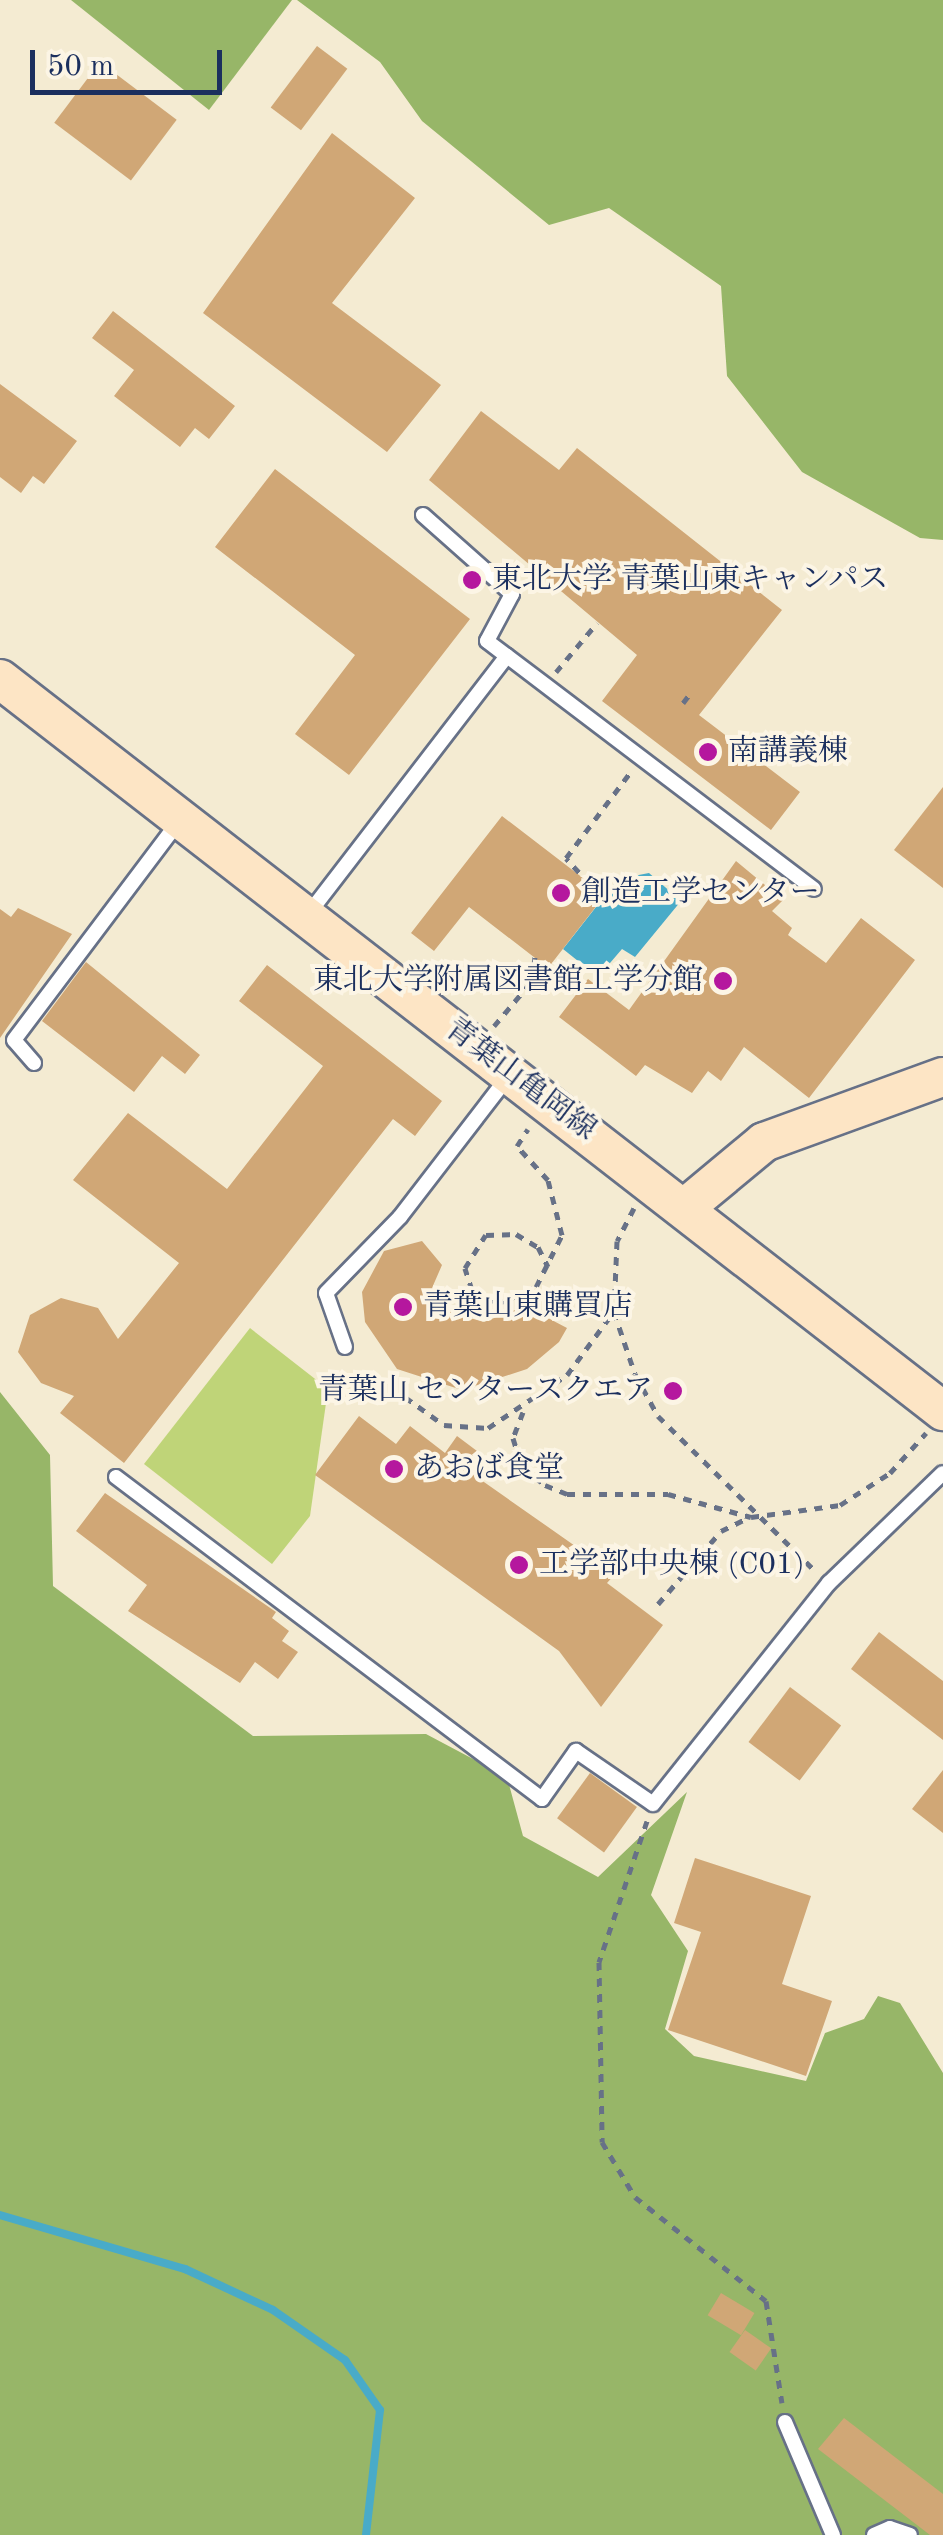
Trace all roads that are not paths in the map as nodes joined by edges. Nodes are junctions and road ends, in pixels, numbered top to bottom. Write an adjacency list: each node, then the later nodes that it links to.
1 (423, 516): 2 (lane)
2 (507, 656): 5 (lane); 6 (lane)
3 (0, 680): 4 (street, 青葉山亀岡線)
4 (180, 820): 6 (street, 青葉山亀岡線); 7 (lane)
5 (814, 889)
6 (306, 918): 8 (street, 青葉山亀岡線)
7 (34, 1064)
8 (510, 1074): 10 (street, 青葉山亀岡線); 11 (lane)
9 (943, 1077): 10 (street)
10 (686, 1206): 12 (street, 青葉山亀岡線)
11 (345, 1347)
12 (934, 1423)
13 (943, 1472): 14 (lane)
14 (116, 1477)
15 (785, 2422): 16 (lane)
16 (832, 2535)
17 (874, 2535): 18 (lane)
18 (910, 2535)

